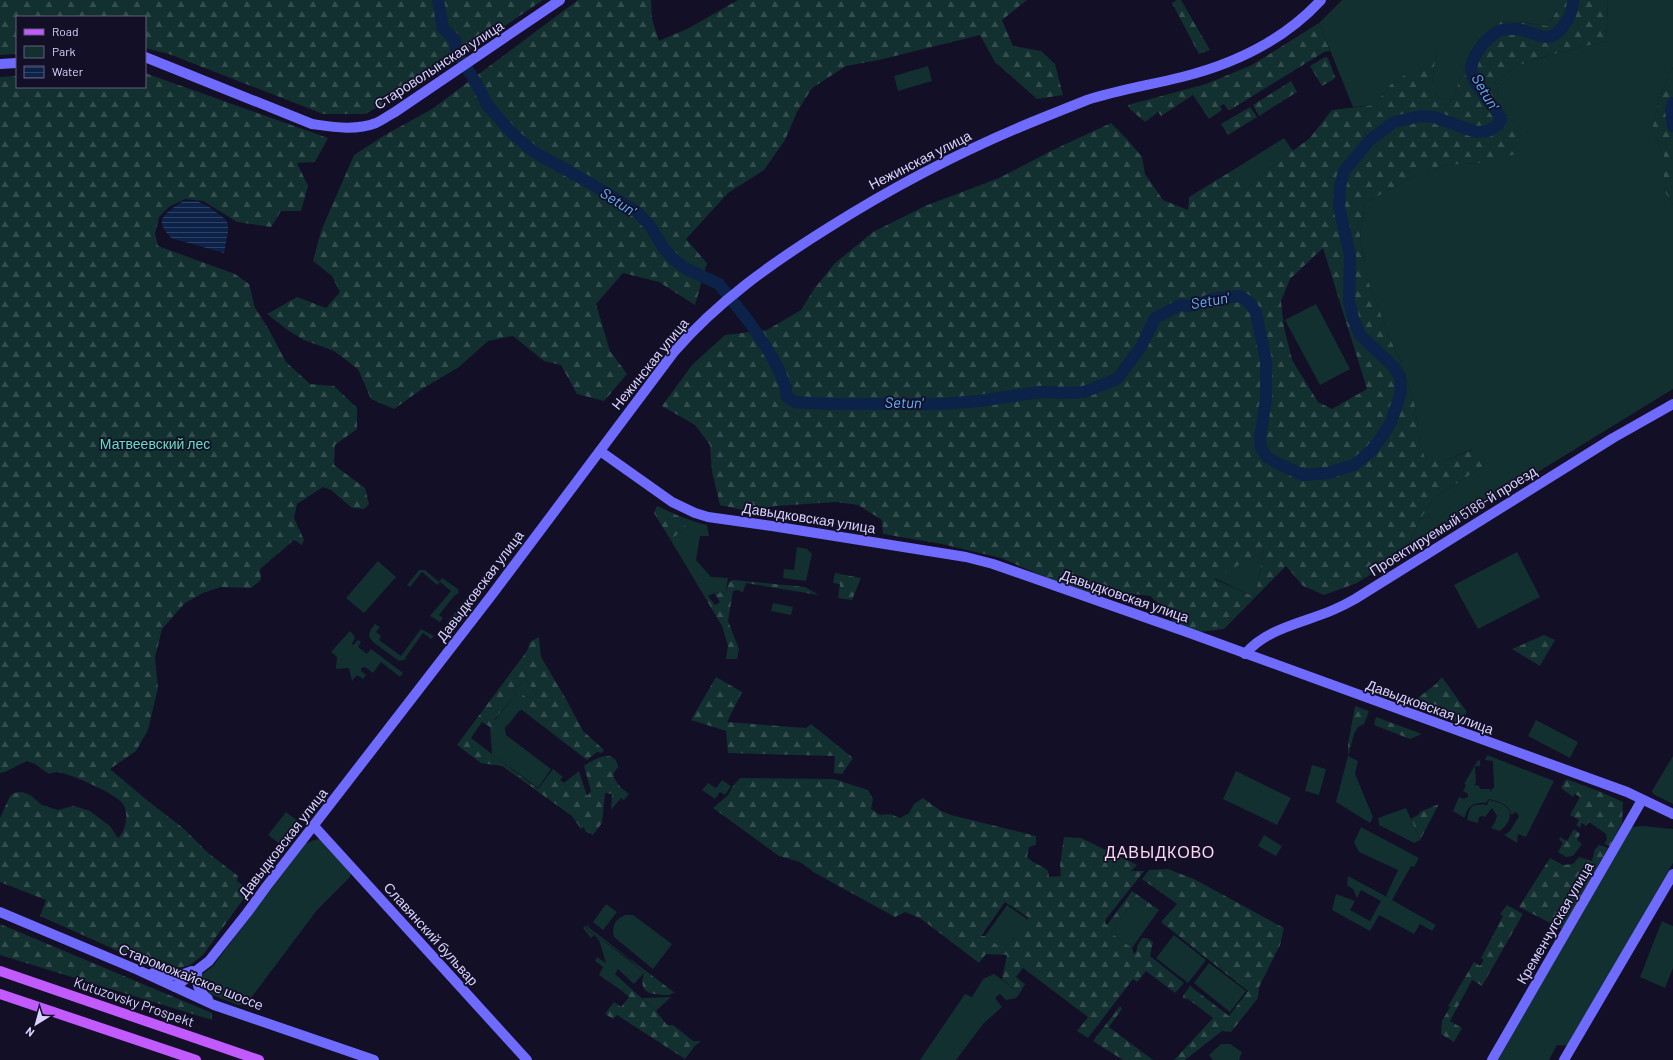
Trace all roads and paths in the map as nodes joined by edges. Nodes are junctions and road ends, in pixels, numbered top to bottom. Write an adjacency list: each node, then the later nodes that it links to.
1 (560, 0): 3 (street, Староволынская улица)
2 (1321, 0): 7 (street, Нежинская улица)
3 (146, 57)
4 (16, 63): 5 (street)
5 (0, 64)
6 (1673, 404): 8 (street, Проектируемый 5186-й проезд)
7 (600, 451): 8 (street, Давыдковская улица); 11 (street, Давыдковская улица)
8 (1245, 654): 9 (street, Давыдковская улица)
9 (1642, 800): 10 (street, Давыдковская улица); 24 (street, Кременчугская улица)
10 (1673, 814)
11 (314, 826): 14 (street, Давыдковская улица); 23 (street, Славянский бульвар)
12 (1673, 874): 25 (street)
13 (0, 912): 15 (street, Староможайское шоссе)
14 (200, 969): 15 (street); 17 (street, Давыдковская улица); 19 (street)
15 (138, 970): 17 (street, Староможайское шоссе)
16 (0, 971): 21 (main road, Kutuzovsky Prospekt)
17 (176, 987): 19 (street, Староможайское шоссе)
18 (0, 994): 20 (main road)
19 (214, 1005): 22 (street, Староможайское шоссе)
20 (196, 1060)
21 (259, 1060)
22 (374, 1060)
23 (527, 1060)
24 (1492, 1060)
25 (1564, 1060)

